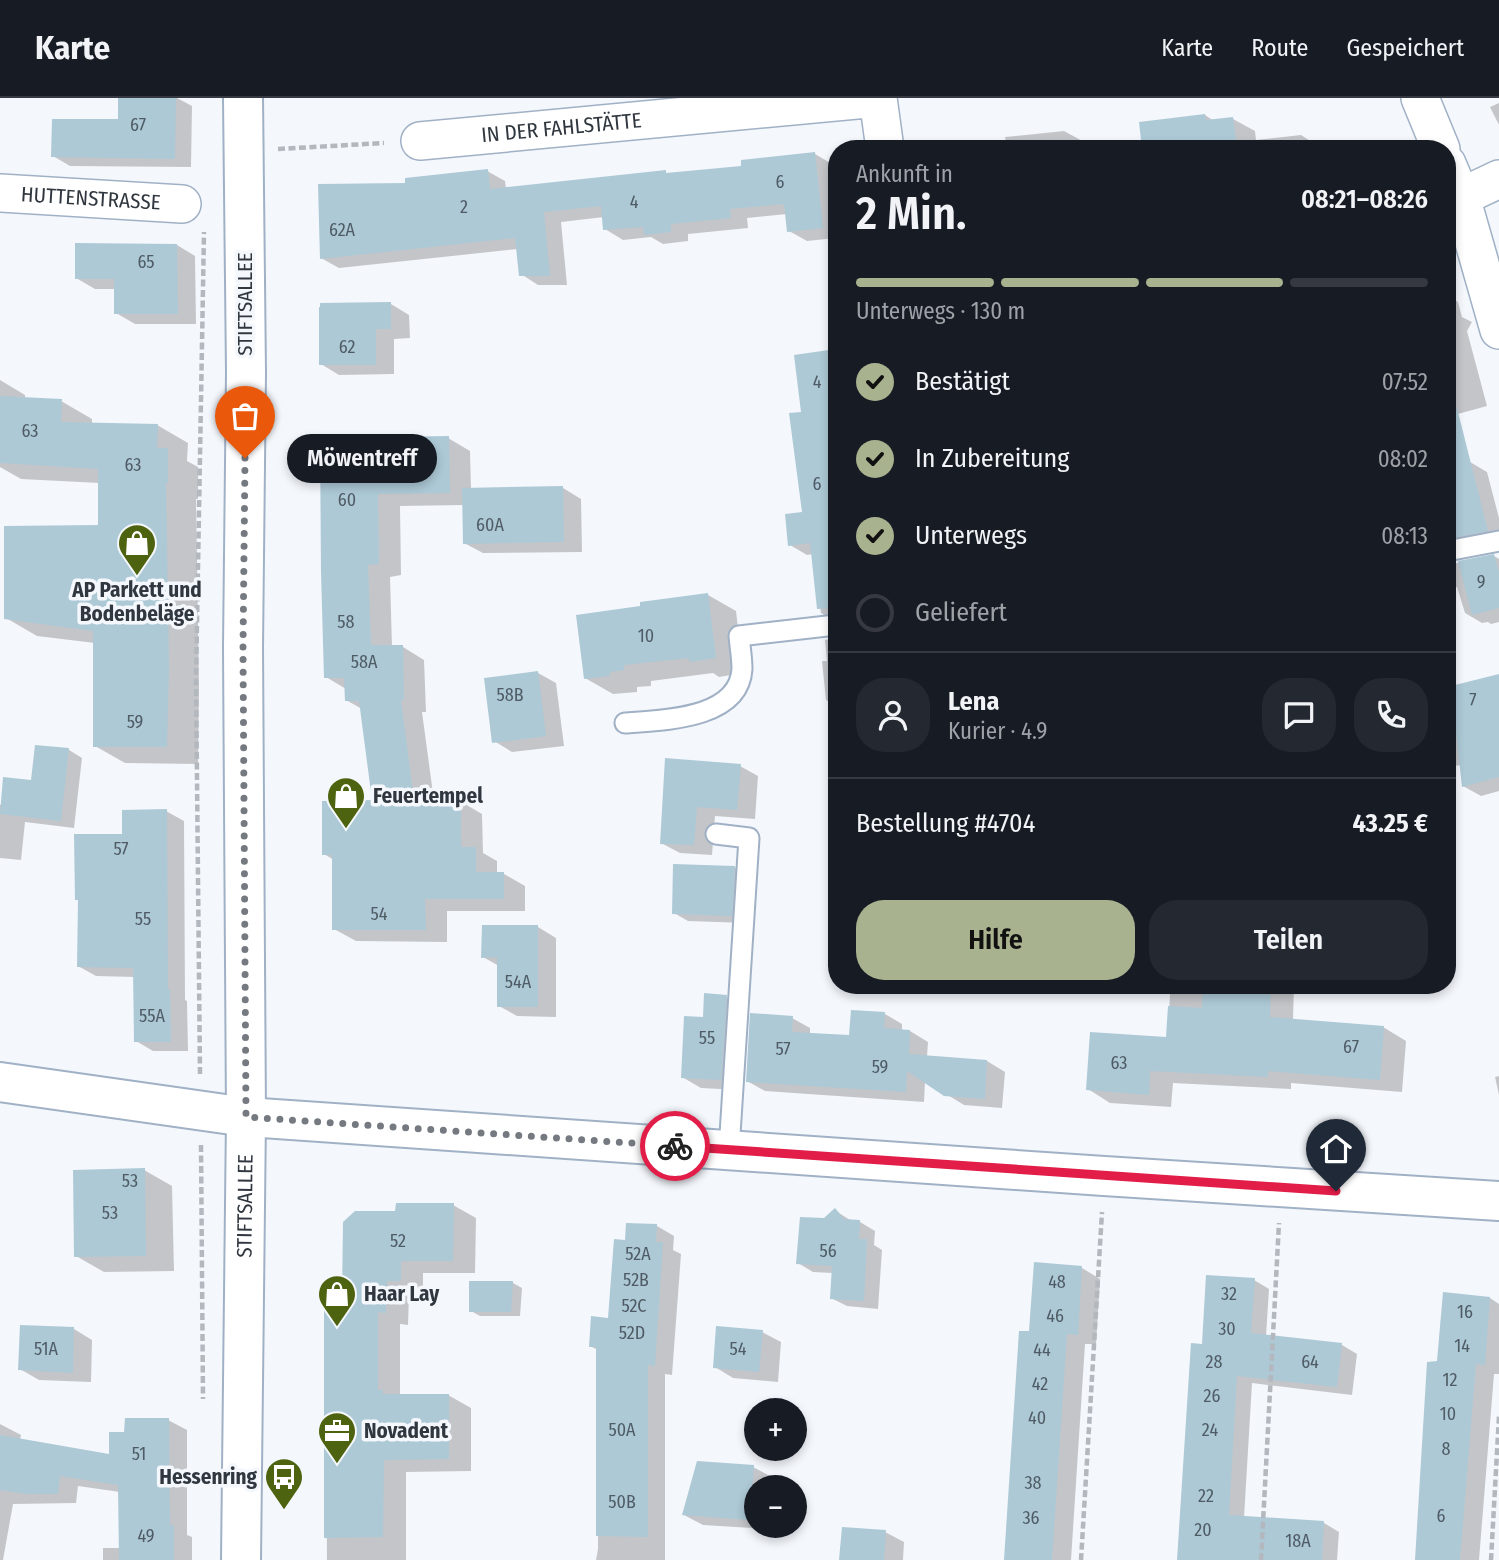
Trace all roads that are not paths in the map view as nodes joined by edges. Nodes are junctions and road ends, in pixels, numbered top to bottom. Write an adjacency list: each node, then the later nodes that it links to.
1 (243, 98): 19 (street, STIFTSALLEE)
2 (878, 98): 4 (street); 6 (street, IN DER FAHLSTÄTTE)
3 (1420, 98): 5 (street)
4 (884, 140)
5 (1437, 140)
6 (420, 141)
7 (1499, 179): 8 (street)
8 (1456, 181)
9 (1456, 188): 12 (street)
10 (0, 193): 11 (street, HUTTENSTRASSE)
11 (193, 212)
12 (1499, 330)
13 (1499, 541): 14 (lane)
14 (1456, 549)
15 (828, 626): 16 (lane)
16 (625, 723)
17 (716, 834): 20 (lane)
18 (0, 1082): 19 (street)
19 (246, 1117): 20 (street); 22 (street, STIFTSALLEE)
20 (729, 1150): 21 (street)
21 (1499, 1200)
22 (241, 1560)

